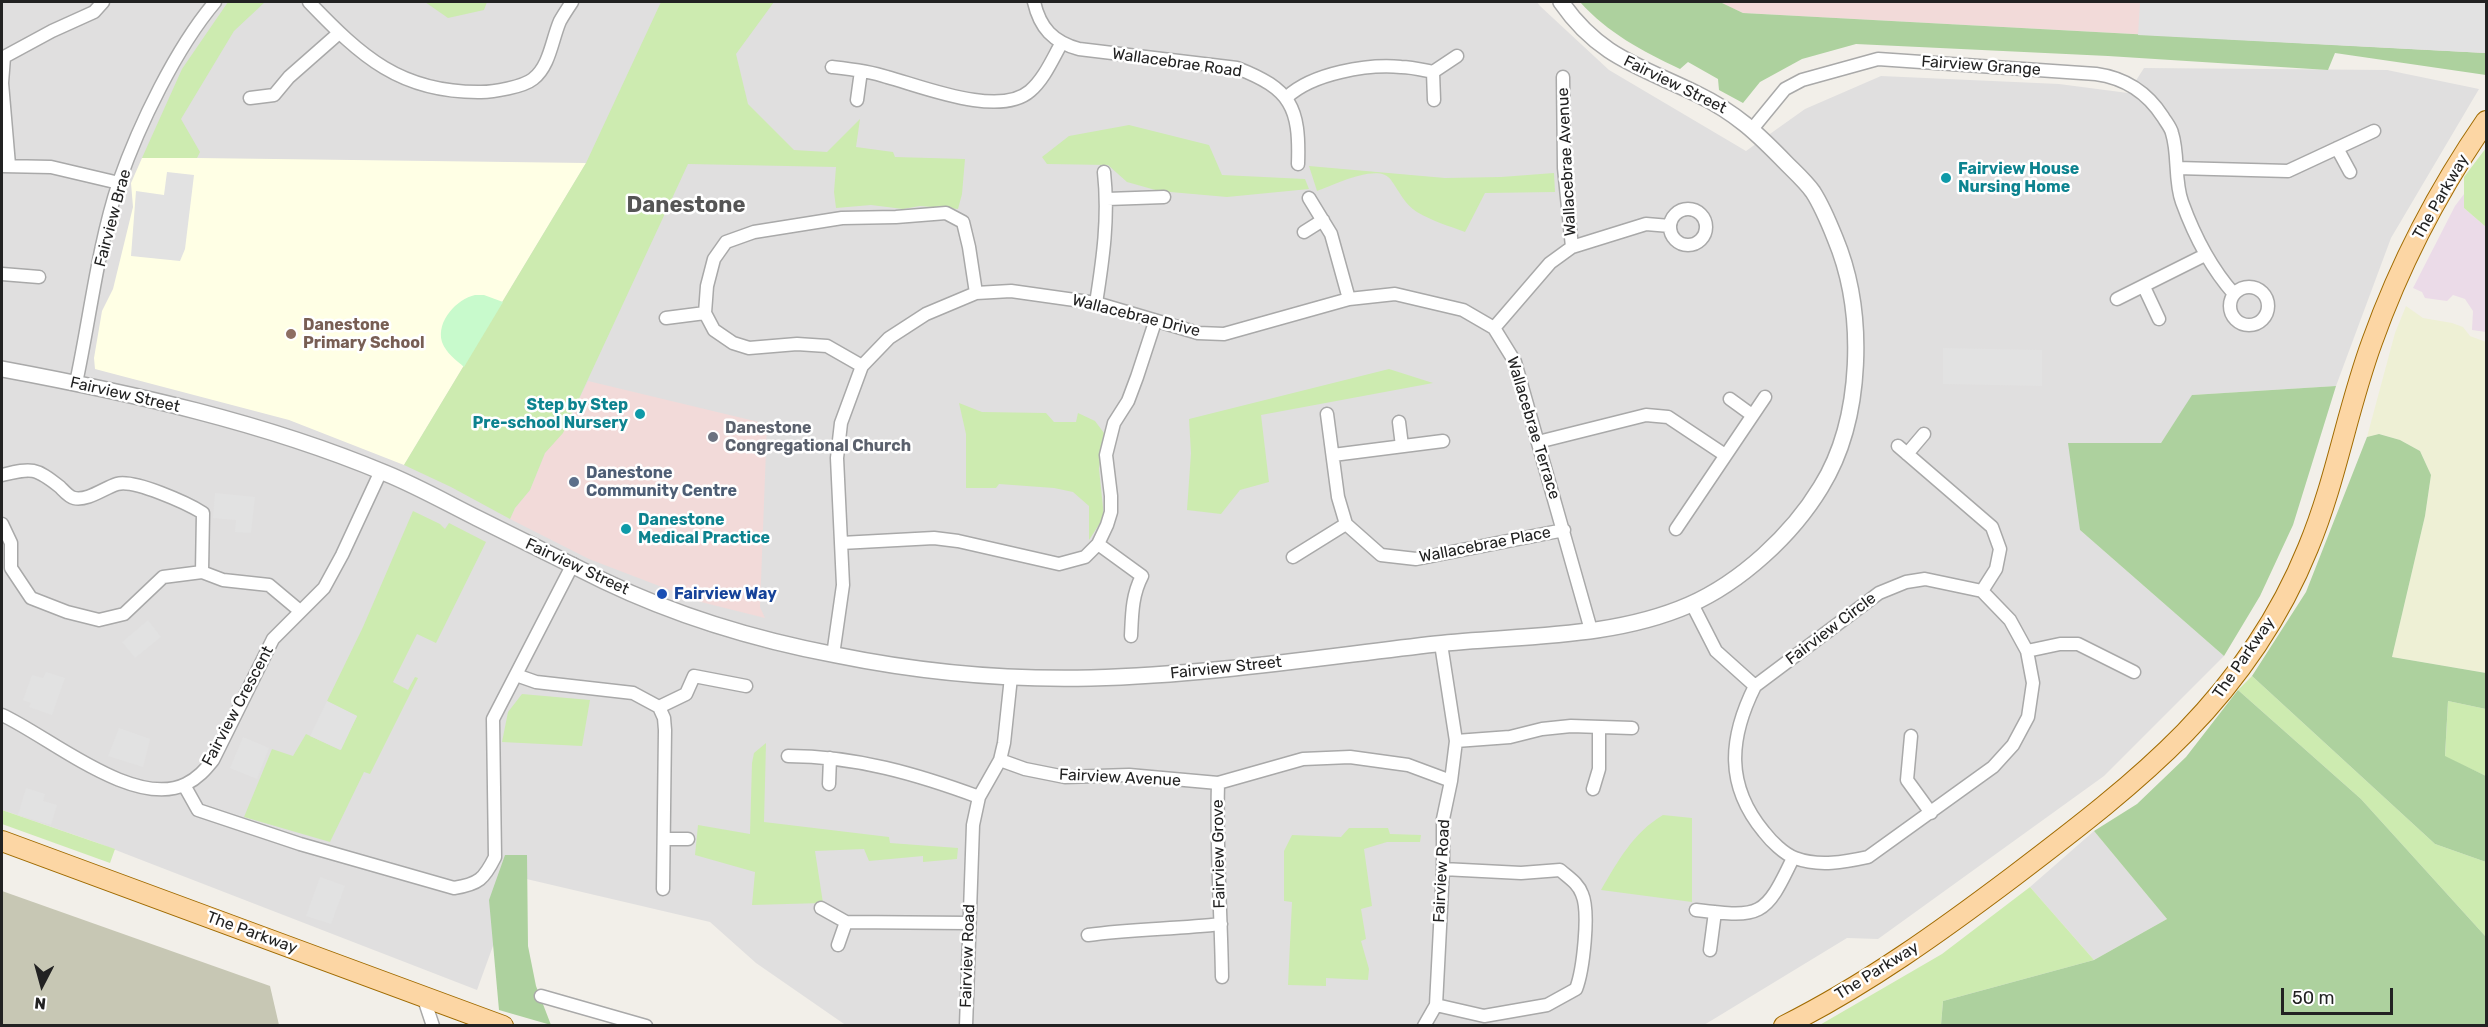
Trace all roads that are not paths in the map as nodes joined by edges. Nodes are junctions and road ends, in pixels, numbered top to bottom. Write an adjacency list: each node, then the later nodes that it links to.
1 (103, 2): 10 (street)
2 (215, 2): 28 (street, Fairview Brae)
3 (309, 2): 7 (street)
4 (572, 2): 7 (street)
5 (1034, 2): 8 (street)
6 (1562, 2): 20 (street, Fairview Street)
7 (339, 33): 16 (street)
8 (1061, 44): 12 (street); 15 (street, Wallacebrae Road)
9 (1457, 56): 13 (street)
10 (3, 57): 24 (street)
11 (832, 67): 12 (street)
12 (861, 71): 17 (street)
13 (1433, 72): 15 (street); 18 (street)
14 (1563, 77): 35 (street, Wallacebrae Avenue)
15 (1287, 97): 23 (street)
16 (250, 98)
17 (857, 100)
18 (1434, 100)
19 (2487, 121): 130 (main road, The Parkway)
20 (1753, 128): 25 (street, Fairview Grange); 77 (street, Fairview Street)
21 (2374, 131): 22 (street)
22 (2337, 148): 25 (street); 27 (street)
23 (1298, 164)
24 (5, 165): 28 (street)
25 (2177, 168): 36 (street, Fairview Grange)
26 (1104, 172): 31 (street)
27 (2350, 172)
28 (119, 183): 53 (street, Fairview Brae)
29 (1164, 196): 31 (street)
30 (1309, 198): 32 (street)
31 (1107, 199): 44 (street)
32 (1323, 220): 34 (street); 42 (street)
33 (1670, 226): 35 (street, Wallacebrae Avenue)
34 (1304, 232)
35 (1572, 247): 49 (street, Wallacebrae Avenue)
36 (2205, 255): 39 (street); 41 (street, Fairview Grange)
37 (2, 274): 38 (street)
38 (39, 277)
39 (2144, 287): 43 (street); 47 (street)
40 (976, 293): 44 (street, Wallacebrae Drive); 45 (street); 51 (street, Wallacebrae Drive)
41 (2234, 294)
42 (1349, 299): 49 (street, Wallacebrae Terrace); 50 (street, Wallacebrae Terrace)
43 (2117, 299)
44 (1096, 303): 48 (street, Wallacebrae Drive)
45 (705, 313): 46 (street); 51 (street)
46 (666, 318)
47 (2158, 319)
48 (1155, 322): 50 (street, Wallacebrae Drive); 72 (street)
49 (1494, 328): 61 (street, Wallacebrae Terrace)
50 (1224, 334)
51 (862, 366): 71 (street, Wallacebrae Drive)
52 (2, 369): 53 (street, Fairview Street)
53 (76, 383): 65 (street, Fairview Street)
54 (1765, 397): 57 (street)
55 (1730, 399): 57 (street)
56 (1327, 414): 63 (street)
57 (1752, 415): 64 (street)
58 (1399, 422): 62 (street)
59 (1924, 434): 76 (street)
60 (1443, 441): 62 (street)
61 (1538, 442): 64 (street); 70 (street, Wallacebrae Terrace)
62 (1402, 446): 63 (street)
63 (1333, 455): 68 (street)
64 (1725, 455): 69 (street)
65 (381, 471): 74 (street, Fairview Street); 78 (street, Fairview Crescent)
66 (2, 475): 75 (street)
67 (2, 524): 75 (street)
68 (1346, 524): 70 (street, Wallacebrae Place); 73 (street)
69 (1676, 529)
70 (1564, 530): 79 (street, Wallacebrae Terrace)
71 (841, 543): 72 (street); 83 (street, Wallacebrae Drive)
72 (1098, 544): 80 (street)
73 (1293, 557)
74 (573, 564): 83 (street, Fairview Street); 85 (street)
75 (202, 572): 78 (street)
76 (1982, 591): 82 (street, Fairview Circle); 88 (street, Fairview Circle)
77 (1692, 604): 79 (street, Fairview Street); 88 (street)
78 (300, 611): 101 (street, Fairview Crescent)
79 (1591, 630): 81 (street, Fairview Street)
80 (1131, 636)
81 (1441, 644): 86 (street, Fairview Street); 94 (street, Fairview Road)
82 (2027, 651): 84 (street); 104 (street, Fairview Circle)
83 (833, 655): 86 (street, Fairview Street)
84 (2134, 672)
85 (516, 675): 89 (street); 101 (street)
86 (1011, 677): 97 (street, Fairview Road)
87 (746, 686): 89 (street)
88 (1755, 686): 108 (street, Fairview Circle)
89 (659, 708): 105 (street)
90 (2, 715): 101 (street)
91 (1599, 728): 92 (street); 94 (street); 102 (street)
92 (1632, 728)
93 (1911, 736): 104 (street)
94 (1456, 741): 98 (street, Fairview Road)
95 (788, 756): 96 (street)
96 (830, 759): 100 (street); 103 (street)
97 (1000, 760): 99 (street, Fairview Avenue); 103 (street, Fairview Road)
98 (1451, 781): 99 (street, Fairview Avenue); 109 (street, Fairview Road)
99 (1218, 783): 116 (street, Fairview Grove)
100 (829, 784)
101 (184, 785)
102 (1593, 789)
103 (979, 797): 115 (street, Fairview Road)
104 (1931, 813): 108 (street, Fairview Circle)
105 (664, 839): 106 (street); 110 (street)
106 (688, 839)
107 (2, 841): 121 (main road, The Parkway)
108 (1793, 858): 113 (street)
109 (1443, 869): 123 (street, Fairview Road); 123 (street)
110 (663, 889)
111 (821, 908): 114 (street)
112 (1696, 910): 113 (street)
113 (1715, 912): 119 (street)
114 (846, 922): 115 (street); 118 (street)
115 (969, 923): 128 (street, Fairview Road)
116 (1221, 924): 117 (street, Fairview Grove); 120 (street, Fairview Grove)
117 (1088, 935)
118 (838, 945)
119 (1710, 950)
120 (1222, 977)
121 (423, 996): 124 (main road, The Parkway); 125 (street)
122 (541, 996): 127 (street)
123 (1436, 1005): 129 (street, Fairview Road)
124 (472, 1021): 126 (main road, The Parkway)
125 (433, 1026)
126 (503, 1026)
127 (646, 1026)
128 (966, 1026)
129 (1424, 1026)
130 (1784, 1026)

